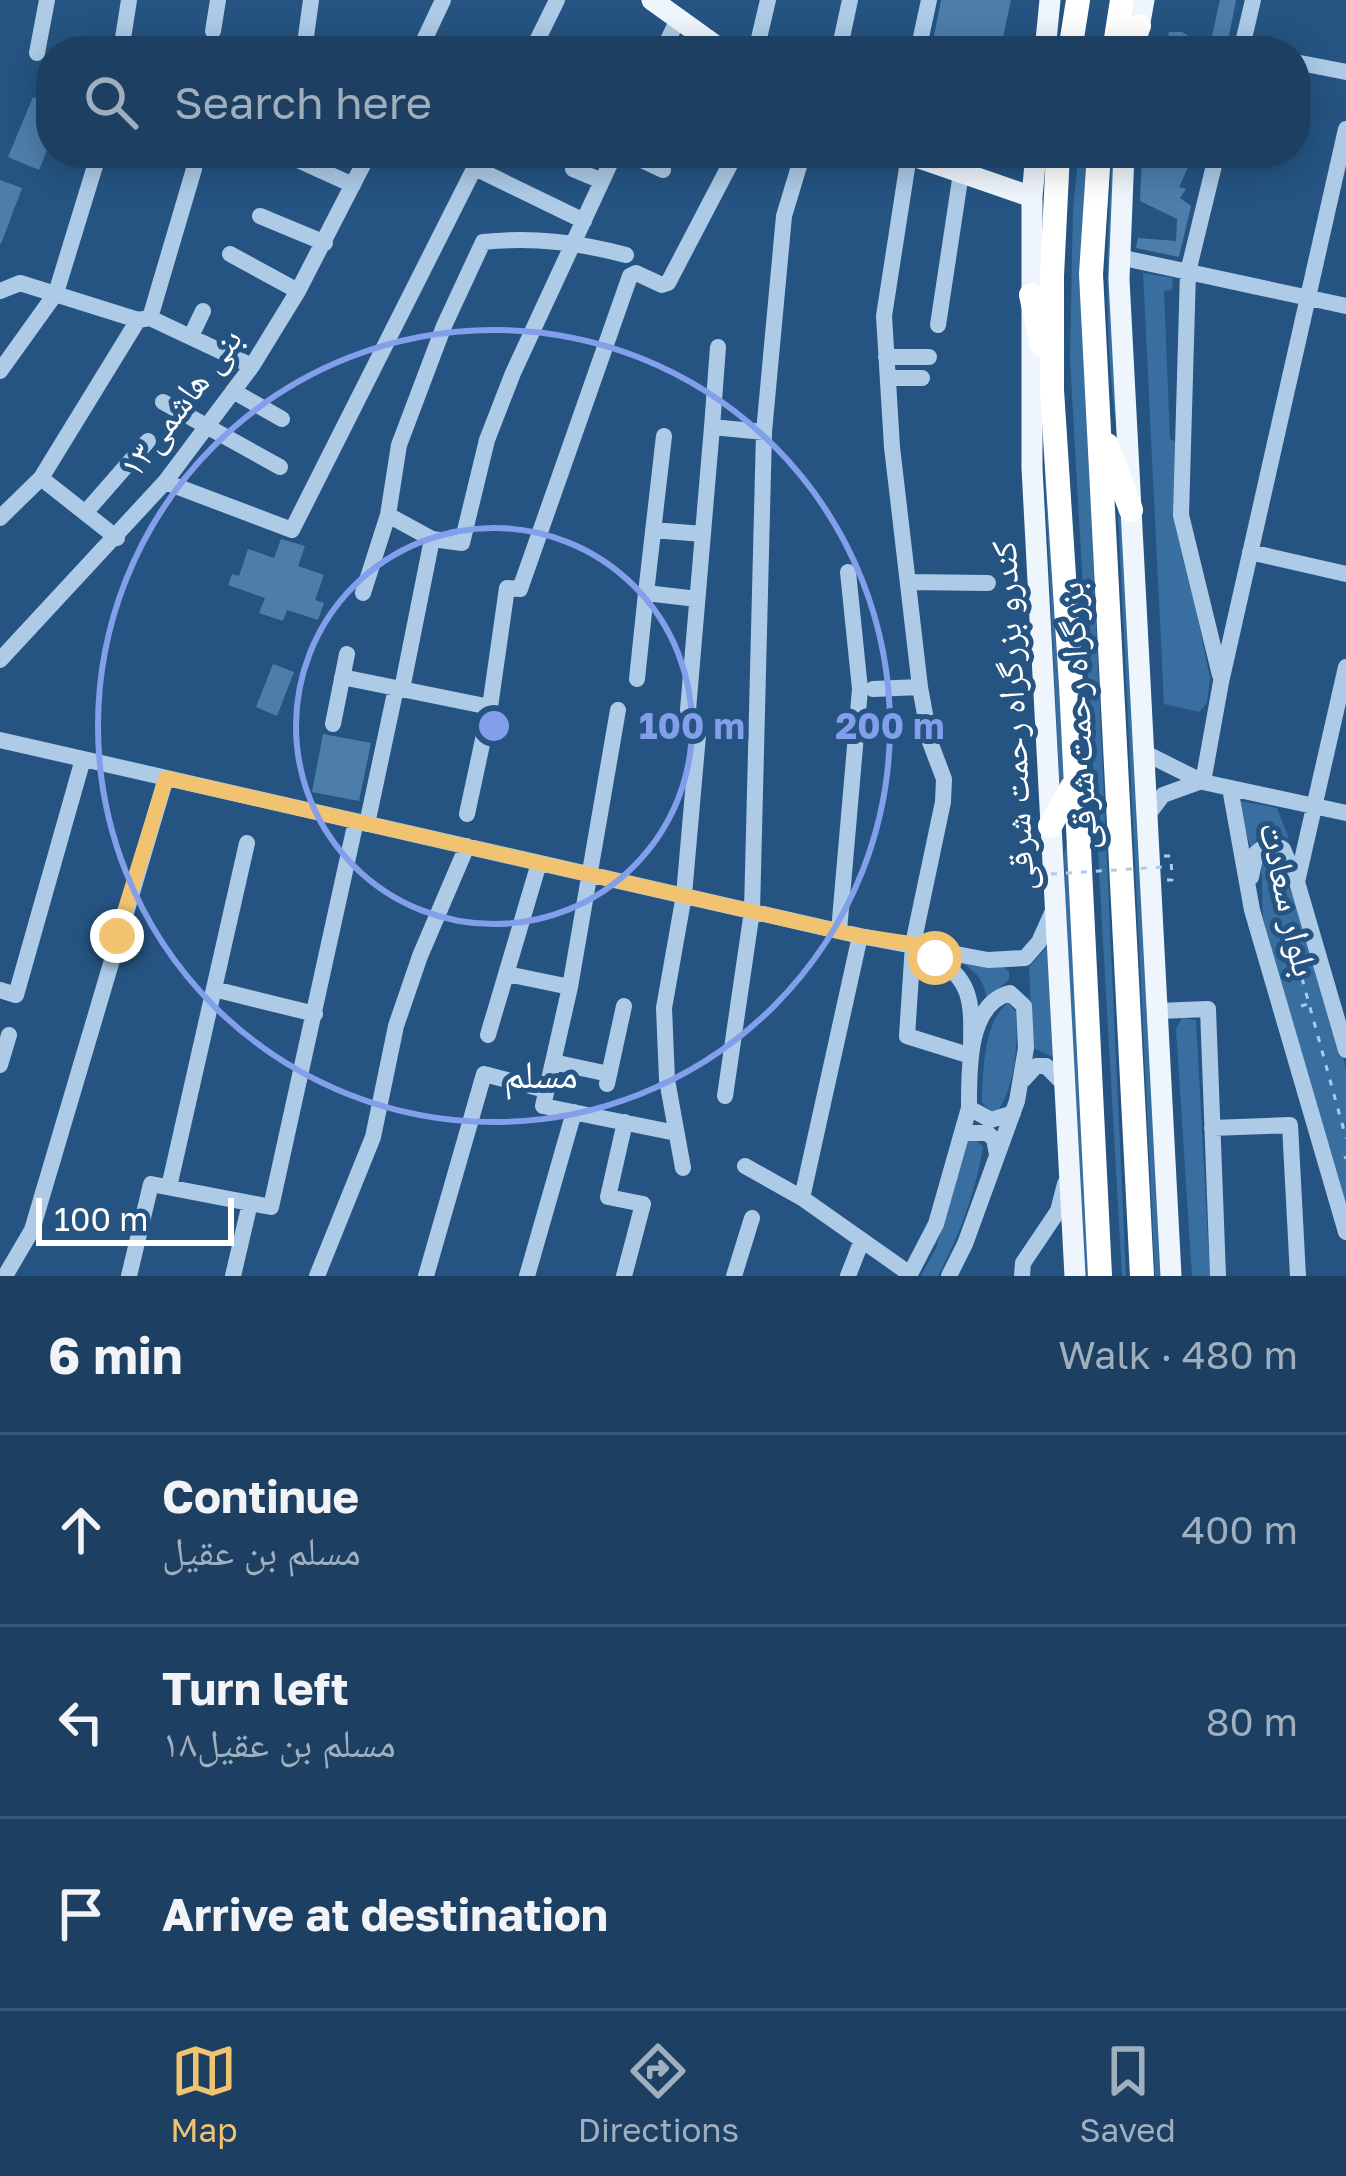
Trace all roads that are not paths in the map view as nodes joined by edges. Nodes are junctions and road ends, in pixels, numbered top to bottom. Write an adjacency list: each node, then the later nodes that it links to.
1 (47, 0): 18 (street)
2 (129, 0): 19 (street)
3 (218, 0): 17 (street)
4 (311, 0): 20 (street)
5 (443, 0): 21 (street)
6 (557, 0): 22 (street)
7 (652, 0): 16 (main road)
8 (768, 0): 25 (street)
9 (850, 0): 26 (street)
10 (929, 0): 27 (street)
11 (1050, 0): 28 (main road)
12 (1078, 0): 29 (highway)
13 (1122, 0): 30 (highway)
14 (1144, 0): 31 (main road)
15 (1253, 0): 32 (street)
16 (678, 19): 23 (street); 24 (main road)
17 (213, 31)
18 (40, 36)
19 (123, 36)
20 (306, 36)
21 (426, 36)
22 (539, 36)
23 (670, 36)
24 (702, 36)
25 (760, 36)
26 (842, 36)
27 (921, 36)
28 (1046, 36)
29 (1072, 36)
30 (1116, 36)
31 (1138, 36)
32 (1245, 36)
33 (1310, 65): 34 (street)
34 (1346, 73)
35 (1346, 129): 71 (street)
36 (94, 168): 69 (street)
37 (315, 168): 57 (street)
38 (360, 168): 57 (street, بنی هاشمی۱۳)
39 (474, 168): 96 (street)
40 (492, 168): 60 (street)
41 (608, 168): 56 (street)
42 (658, 168): 55 (street)
43 (728, 168): 122 (street)
44 (798, 168): 91 (street)
45 (905, 168): 78 (street)
46 (947, 168): 54 (main road)
47 (1035, 168): 58 (main road, کندرو بزرگراه رحمت شرقی)
48 (1057, 168): 84 (highway, بزرگراه رحمت شرقی)
49 (1098, 168): 88 (highway, بزرگراه رحمت شرقی)
50 (1123, 168): 65 (main road)
51 (1212, 168): 66 (street)
52 (194, 169): 74 (street)
53 (573, 169): 56 (street)
54 (950, 169): 58 (main road); 75 (street)
55 (662, 170)
56 (602, 181): 60 (street)
57 (352, 185): 62 (street, بنی هاشمی۱۳)
58 (1032, 197): 70 (main road, کندرو بزرگراه رحمت شرقی)
59 (260, 216): 62 (street)
60 (584, 221): 61 (street)
61 (574, 241): 64 (street); 99 (street); 104 (street)
62 (325, 243): 68 (street, بنی هاشمی۱۳)
63 (230, 254): 68 (street)
64 (626, 255)
65 (1120, 256): 66 (street); 97 (main road)
66 (1188, 272): 71 (street); 118 (street)
67 (0, 291): 69 (street)
68 (298, 291): 80 (street, بنی هاشمی۱۳)
69 (56, 293): 74 (street); 81 (street)
70 (1031, 295): 84 (highway); 137 (main road, کندرو بزرگراه رحمت شرقی)
71 (1308, 298): 72 (street); 105 (street)
72 (1346, 306)
73 (203, 311): 76 (street)
74 (144, 319): 76 (street); 95 (street)
75 (938, 325)
76 (192, 334): 80 (street)
77 (718, 346): 90 (street)
78 (886, 357): 79 (street); 82 (street)
79 (929, 357)
80 (252, 366): 85 (street, بنی هاشمی۱۳)
81 (0, 370)
82 (888, 378): 83 (street); 108 (street)
83 (922, 378)
84 (1052, 390): 130 (highway, بزرگراه رحمت شرقی)
85 (233, 391): 87 (street); 89 (street, بنی هاشمی۱۳)
86 (163, 402): 89 (street)
87 (282, 419)
88 (1098, 422): 97 (highway); 202 (highway, بزرگراه رحمت شرقی)
89 (206, 425): 94 (street); 96 (street, بنی هاشمی۱۳)
90 (712, 427): 91 (street); 102 (street)
91 (764, 432): 146 (street)
92 (664, 436): 101 (street)
93 (148, 441): 98 (street)
94 (280, 467)
95 (41, 478): 98 (street); 100 (street)
96 (165, 482): 103 (street, بنی هاشمی۱۳)
97 (1131, 510): 126 (main road)
98 (86, 513): 103 (street)
99 (388, 515): 104 (street); 110 (street)
100 (0, 518)
101 (653, 530): 102 (street); 111 (street)
102 (703, 534): 112 (street)
103 (117, 538): 114 (street, بنی هاشمی۱۳)
104 (432, 539): 120 (street)
105 (1250, 552): 107 (street); 118 (street)
106 (848, 572): 147 (street)
107 (1346, 574)
108 (908, 582): 109 (street); 119 (street)
109 (988, 583)
110 (363, 593)
111 (646, 593): 112 (street); 117 (street)
112 (697, 598): 143 (street)
113 (347, 654): 116 (street)
114 (0, 660)
115 (1346, 667): 132 (street, بلوار سعادت)
116 (343, 677): 120 (street); 124 (street)
117 (637, 680)
118 (1221, 682): 129 (street)
119 (920, 687): 121 (street); 149 (street)
120 (399, 688): 122 (street); 136 (street)
121 (873, 689)
122 (490, 707): 134 (street)
123 (618, 710): 141 (street)
124 (333, 724)
125 (0, 740): 127 (street)
126 (1144, 753): 129 (street); 135 (main road)
127 (83, 759): 128 (street); 154 (street)
128 (166, 778): 136 (street); 189 (street)
129 (1203, 782): 131 (street); 135 (street)
130 (1073, 785): 137 (highway); 201 (highway, بزرگراه رحمت شرقی)
131 (1230, 788): 132 (street); 145 (street, بلوار سعادت)
132 (1315, 806): 133 (street); 142 (street, بلوار سعادت)
133 (1346, 813)
134 (467, 814)
135 (1147, 816): 157 (main road)
136 (362, 822): 139 (street); 158 (street)
137 (1049, 826): 144 (main road, کندرو بزرگراه رحمت شرقی)
138 (248, 843): 153 (street)
139 (467, 846): 140 (street); 192 (street)
140 (539, 863): 141 (street); 151 (street)
141 (592, 875): 143 (street); 152 (street)
142 (1297, 883): 145 (street); 161 (street, بلوار سعادت)
143 (683, 896): 146 (street); 176 (street)
144 (1054, 896): 150 (street); 166 (main road, کندرو بزرگراه رحمت شرقی)
145 (1252, 910): 172 (street, بلوار سعادت)
146 (752, 911): 147 (street); 168 (street)
147 (839, 931): 148 (street)
148 (860, 936): 149 (street); 183 (street)
149 (913, 944): 150 (street); 162 (street); 162 (street)
150 (1025, 958): 155 (street)
151 (507, 974): 152 (street); 160 (street)
152 (570, 987): 163 (street)
153 (214, 989): 158 (street); 182 (street)
154 (8, 992)
155 (1010, 993): 162 (street); 165 (street)
156 (624, 1006): 163 (street)
157 (1158, 1011): 175 (street); 203 (main road)
158 (315, 1014): 184 (street)
159 (9, 1035): 164 (street)
160 (488, 1035)
161 (1338, 1052)
162 (971, 1056): 169 (street)
163 (553, 1062): 167 (street)
164 (0, 1065)
165 (1023, 1080): 166 (street); 171 (street)
166 (1065, 1085): 180 (main road, کندرو بزرگراه رحمت شرقی)
167 (546, 1090): 170 (street); 193 (street)
168 (725, 1096)
169 (969, 1108): 171 (street); 177 (street)
170 (574, 1112): 173 (street); 194 (street)
171 (1012, 1113): 178 (street)
172 (1311, 1113): 174 (street); 186 (street, بلوار سعادت)
173 (625, 1122): 176 (street); 195 (street)
174 (1290, 1125): 175 (street); 205 (street)
175 (1212, 1128): 204 (street)
176 (676, 1133): 181 (street)
177 (962, 1133): 178 (street); 188 (street)
178 (998, 1154): 198 (street)
179 (745, 1166): 183 (street)
180 (1070, 1166): 199 (street); 200 (main road, کندرو بزرگراه رحمت شرقی)
181 (683, 1168)
182 (169, 1187): 184 (street); 190 (street)
183 (802, 1198): 187 (street)
184 (250, 1203): 191 (street)
185 (752, 1218): 196 (street)
186 (1346, 1232)
187 (862, 1240): 188 (street); 197 (street)
188 (909, 1275)
189 (5, 1276)
190 (129, 1276)
191 (233, 1276)
192 (317, 1276)
193 (426, 1276)
194 (527, 1276)
195 (623, 1276)
196 (734, 1276)
197 (848, 1276)
198 (949, 1276)
199 (1022, 1276)
200 (1075, 1276)
201 (1100, 1276)
202 (1142, 1276)
203 (1171, 1276)
204 (1218, 1276)
205 (1298, 1276)

